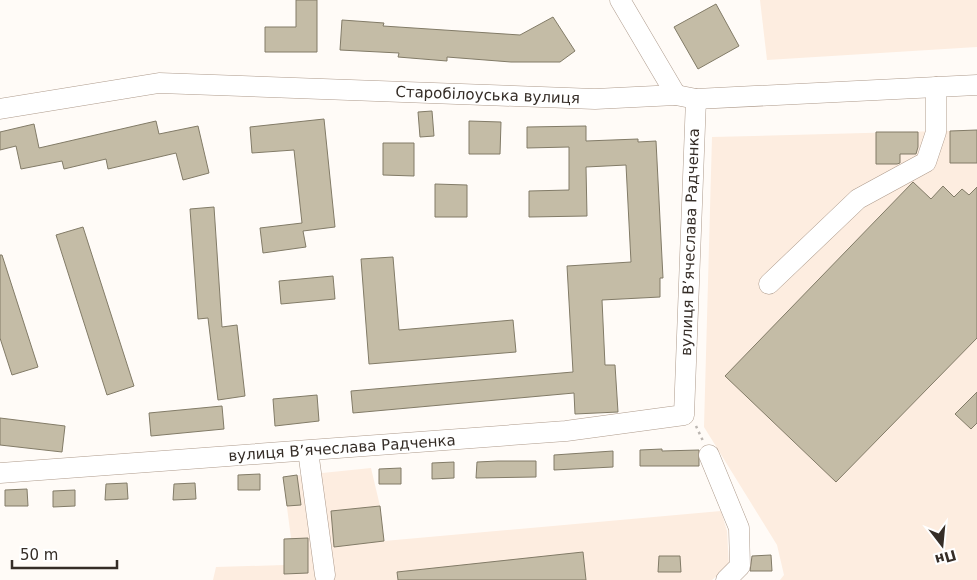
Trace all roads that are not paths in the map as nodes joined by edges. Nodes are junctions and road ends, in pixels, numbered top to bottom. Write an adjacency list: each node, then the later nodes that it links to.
1 (620, 0): 4 (street)
2 (977, 85): 3 (street, Старобілоуська вулиця)
3 (936, 87): 5 (street, Старобілоуська вулиця); 7 (street)
4 (676, 95): 5 (street, Старобілоуська вулиця); 6 (street, Старобілоуська вулиця)
5 (696, 99): 8 (street, вулиця Вʼячеслава Радченка)
6 (0, 109)
7 (769, 284)
8 (308, 451): 10 (street, вулиця Вʼячеслава Радченка); 11 (street)
9 (709, 455): 12 (street)
10 (0, 473)
11 (325, 575)
12 (726, 580)

